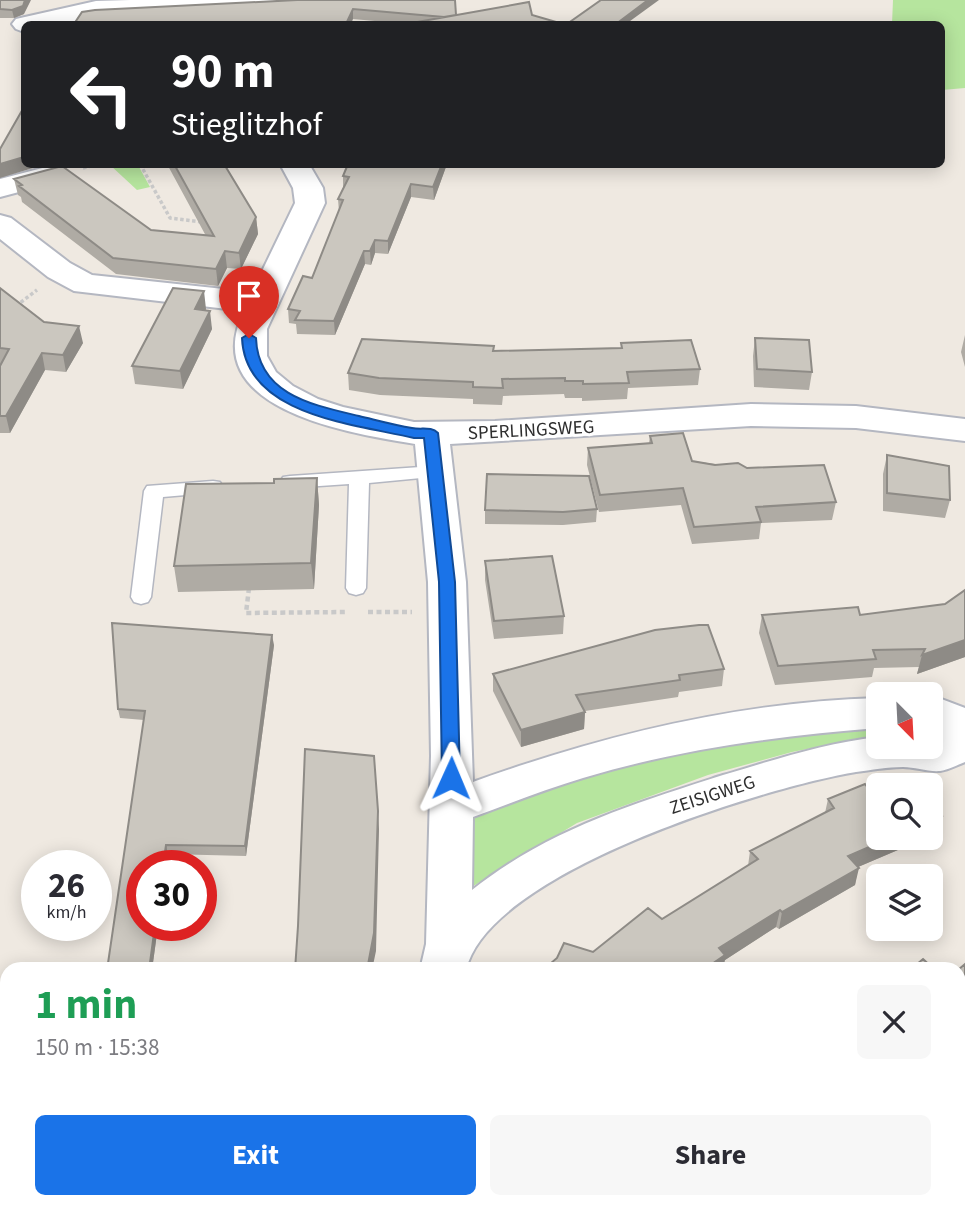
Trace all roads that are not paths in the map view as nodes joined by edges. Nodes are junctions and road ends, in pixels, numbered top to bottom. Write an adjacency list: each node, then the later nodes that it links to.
1 (306, 0): 2 (street)
2 (43, 21)
3 (21, 25): 4 (street)
4 (0, 27)
5 (296, 168): 9 (street, SPERLINGSWEG)
6 (54, 174): 7 (street)
7 (0, 188)
8 (0, 224): 9 (street)
9 (262, 303): 11 (street, SPERLINGSWEG)
10 (965, 430): 11 (street, SPERLINGSWEG)
11 (430, 433): 12 (street)
12 (435, 472): 13 (lane); 22 (street)
13 (359, 477): 14 (lane); 16 (lane)
14 (264, 484)
15 (236, 485): 17 (lane)
16 (356, 588)
17 (141, 597)
18 (866, 714): 22 (street)
19 (943, 715): 20 (street, ZEISIGWEG)
20 (943, 754)
21 (866, 755): 23 (street, ZEISIGWEG)
22 (450, 808): 23 (street, ZEISIGWEG)
23 (446, 957)

